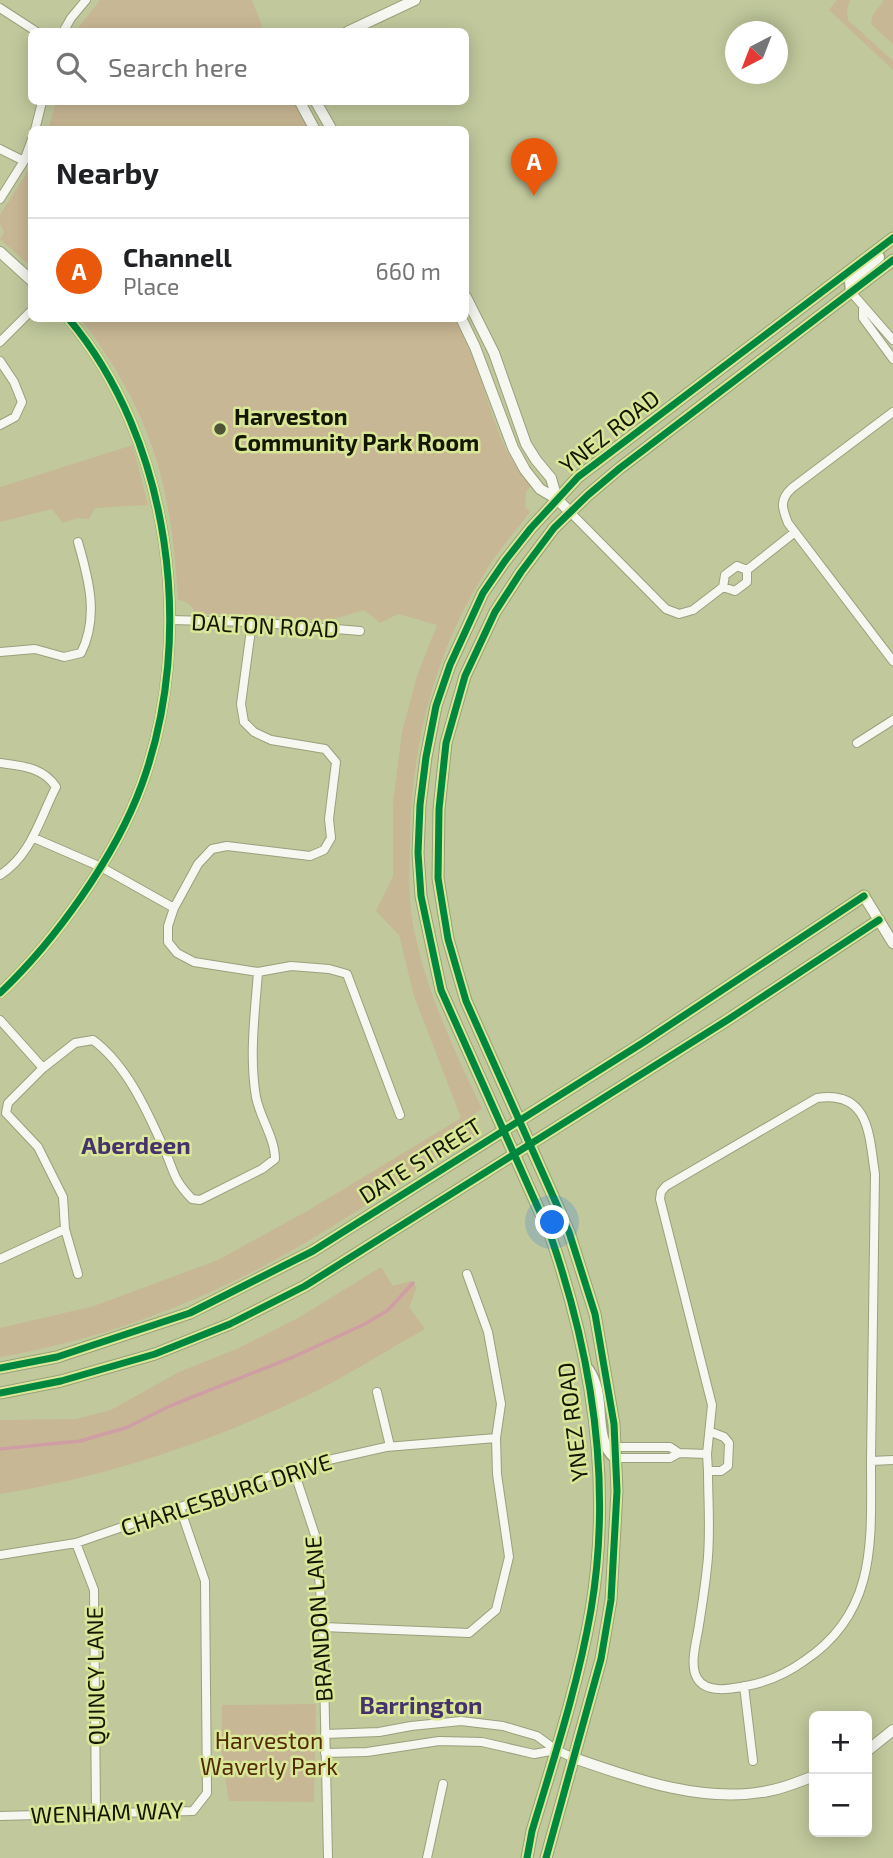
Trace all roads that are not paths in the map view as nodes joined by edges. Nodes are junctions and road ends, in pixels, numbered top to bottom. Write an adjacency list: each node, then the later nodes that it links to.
1 (86, 0): 5 (street)
2 (415, 0): 6 (street)
3 (0, 8): 4 (street)
4 (31, 28)
5 (65, 28)
6 (355, 28)
7 (41, 105): 10 (street)
8 (302, 105): 11 (street)
9 (318, 105): 12 (street)
10 (36, 126)
11 (313, 126)
12 (330, 126)
13 (0, 149): 15 (street)
14 (28, 150): 15 (street)
15 (24, 161): 16 (street)
16 (0, 199)
17 (890, 240): 21 (main road); 34 (main road, YNEZ ROAD)
18 (0, 252): 20 (street)
19 (893, 260): 21 (main road, YNEZ ROAD)
20 (28, 277)
21 (851, 292): 23 (street); 35 (main road, YNEZ ROAD)
22 (469, 303): 34 (street)
23 (863, 308): 27 (street); 29 (street)
24 (28, 314): 28 (street)
25 (71, 322): 40 (street)
26 (463, 322): 34 (street)
27 (891, 337): 29 (street)
28 (0, 342)
29 (880, 342): 30 (street)
30 (893, 359)
31 (0, 361): 33 (street)
32 (893, 412): 36 (street)
33 (0, 425)
34 (557, 499): 35 (street); 61 (main road, YNEZ ROAD)
35 (570, 512): 39 (street); 60 (main road, YNEZ ROAD)
36 (795, 532): 38 (street); 44 (street)
37 (78, 542): 43 (street)
38 (747, 570): 39 (street); 39 (street)
39 (723, 587)
40 (170, 620): 41 (street, DALTON ROAD); 49 (street)
41 (252, 621): 42 (street, DALTON ROAD); 52 (street)
42 (360, 631)
43 (0, 652)
44 (893, 661)
45 (893, 720): 46 (street)
46 (857, 743)
47 (0, 763): 48 (street)
48 (34, 838): 49 (street); 50 (street)
49 (101, 867): 52 (street); 56 (street)
50 (0, 876)
51 (864, 896): 53 (street); 60 (main road, DATE STREET)
52 (174, 908): 55 (street)
53 (879, 920): 54 (street); 62 (main road, DATE STREET)
54 (893, 943)
55 (258, 972): 58 (street); 59 (street)
56 (0, 993)
57 (0, 1020): 58 (street)
58 (43, 1068): 64 (street)
59 (400, 1115)
60 (520, 1121): 61 (main road, DATE STREET); 62 (main road, YNEZ ROAD)
61 (503, 1131): 63 (main road, YNEZ ROAD); 69 (main road, DATE STREET)
62 (530, 1144): 63 (main road, DATE STREET); 75 (main road, YNEZ ROAD)
63 (514, 1154): 68 (main road, YNEZ ROAD); 71 (main road, DATE STREET)
64 (65, 1229): 65 (street); 66 (street)
65 (0, 1259)
66 (78, 1274)
67 (467, 1274): 73 (street)
68 (586, 1366): 75 (main road); 89 (main road, YNEZ ROAD)
69 (0, 1368)
70 (377, 1392): 74 (street)
71 (0, 1393)
72 (711, 1432): 76 (street); 78 (street); 80 (street)
73 (496, 1438): 74 (street, CHARLESBURG DRIVE); 84 (street)
74 (390, 1446): 79 (street, CHARLESBURG DRIVE)
75 (615, 1453): 76 (street); 91 (main road, YNEZ ROAD)
76 (707, 1454): 80 (street)
77 (893, 1460): 78 (street)
78 (871, 1461): 85 (street)
79 (293, 1468): 81 (street, CHARLESBURG DRIVE); 84 (street, BRANDON LANE)
80 (708, 1471): 85 (street)
81 (180, 1508): 82 (street, CHARLESBURG DRIVE); 95 (street, WENHAM WAY)
82 (76, 1543): 83 (street, CHARLESBURG DRIVE); 95 (street, QUINCY LANE)
83 (0, 1555)
84 (323, 1627): 87 (street, BRANDON LANE)
85 (744, 1686): 92 (street)
86 (893, 1730): 88 (street)
87 (325, 1734): 89 (street); 90 (street, BRANDON LANE)
88 (872, 1747)
89 (556, 1750): 90 (street); 91 (street); 99 (main road, YNEZ ROAD)
90 (325, 1754): 97 (street, BRANDON LANE)
91 (574, 1758): 93 (street); 100 (main road, YNEZ ROAD)
92 (753, 1761)
93 (809, 1778)
94 (443, 1784): 98 (street)
95 (96, 1814): 96 (street, WENHAM WAY)
96 (0, 1816)
97 (328, 1858)
98 (427, 1858)
99 (527, 1858)
100 (546, 1858)

